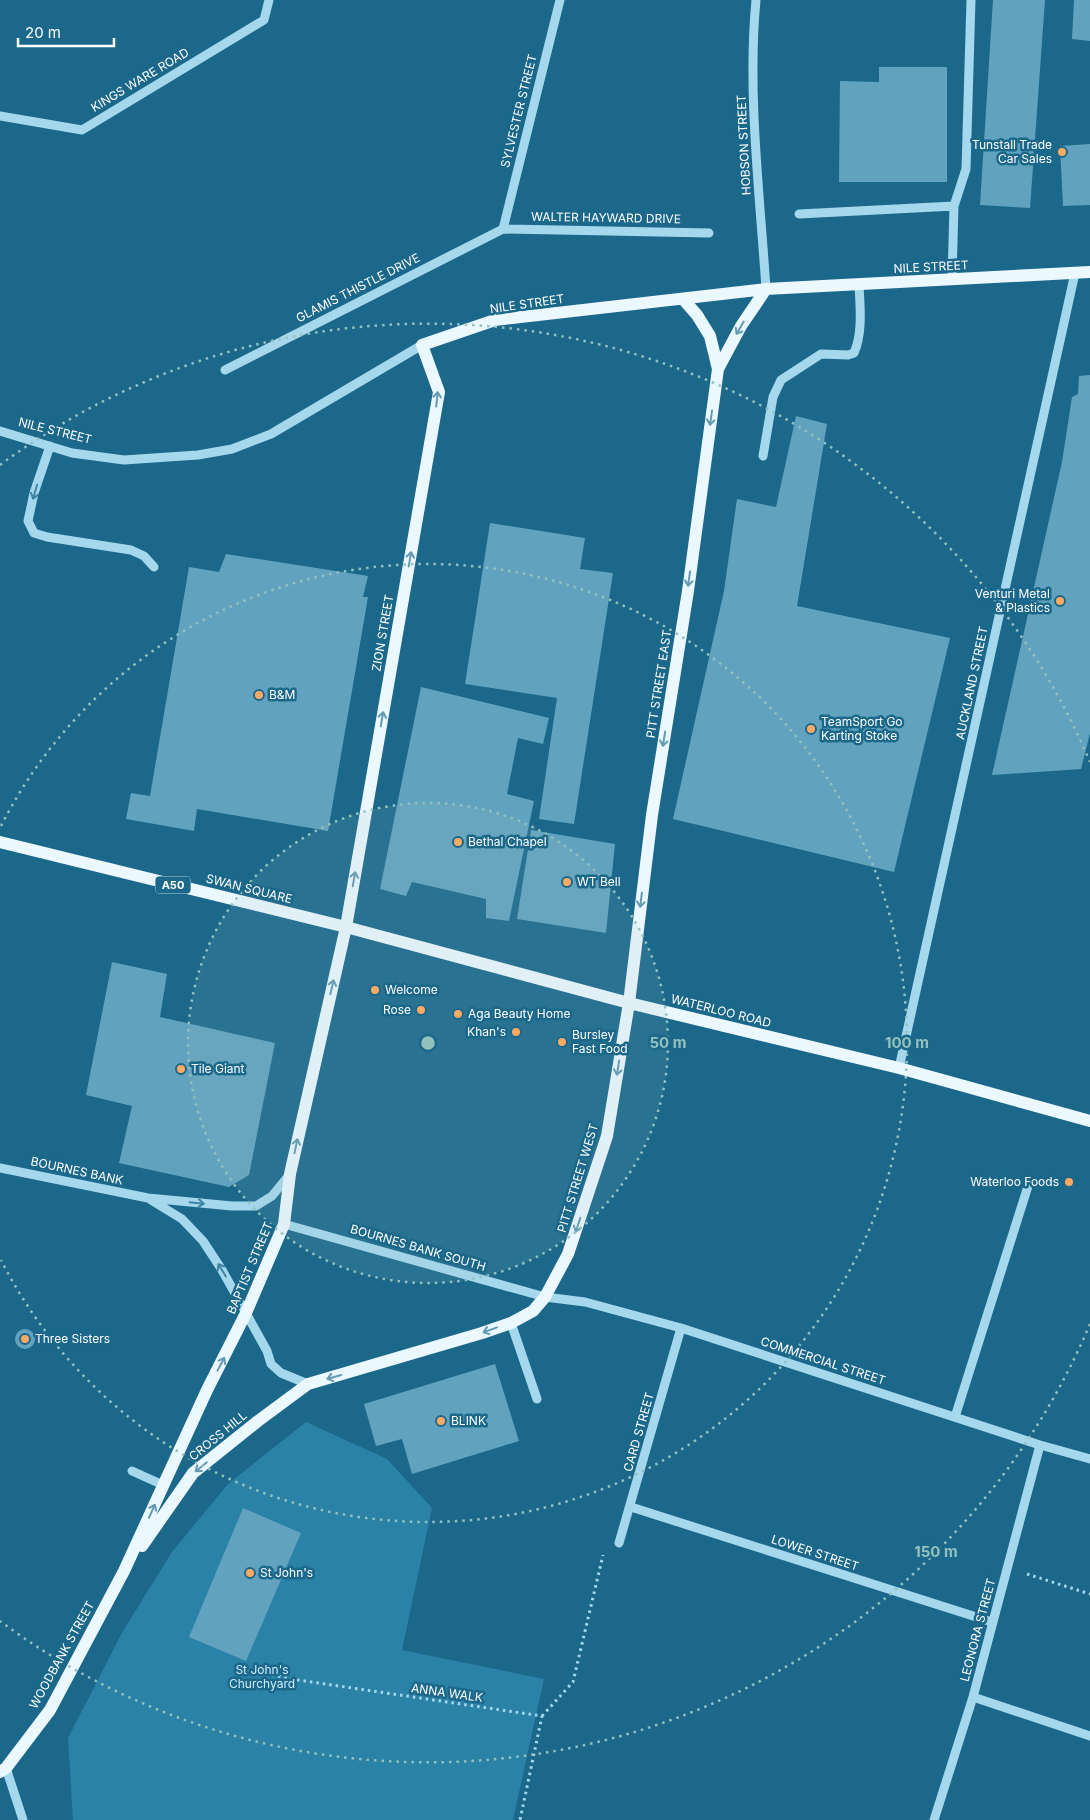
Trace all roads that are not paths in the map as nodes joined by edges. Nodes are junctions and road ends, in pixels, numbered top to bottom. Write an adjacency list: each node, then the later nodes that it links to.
1 (269, 0): 5 (street, KINGS WARE ROAD)
2 (560, 0): 8 (street, SYLVESTER STREET)
3 (756, 0): 14 (street, HOBSON STREET)
4 (971, 0): 6 (street)
5 (0, 116)
6 (954, 206): 7 (street); 12 (street)
7 (798, 214)
8 (503, 229): 9 (street, WALTER HAYWARD DRIVE); 17 (street, GLAMIS THISTLE DRIVE)
9 (709, 233)
10 (1090, 272): 11 (main road, NILE STREET)
11 (1075, 273): 12 (main road, NILE STREET); 26 (street, AUCKLAND STREET)
12 (952, 280): 13 (main road, NILE STREET)
13 (859, 285): 14 (main road, NILE STREET); 21 (street)
14 (766, 289): 15 (main road, NILE STREET); 18 (main road, PITT STREET EAST, one-way to 18)
15 (683, 299): 16 (main road, NILE STREET); 18 (main road, PITT STREET EAST)
16 (422, 345): 20 (street, NILE STREET); 24 (main road, ZION STREET, one-way to 16)
17 (225, 370)
18 (718, 370): 25 (main road, PITT STREET EAST, one-way to 25)
19 (1, 432): 20 (street, NILE STREET)
20 (50, 446): 22 (street, one-way to 22)
21 (763, 456)
22 (154, 567)
23 (0, 842): 24 (main road, SWAN SQUARE / A50)
24 (346, 927): 25 (main road, WATERLOO ROAD / A50); 29 (main road, BAPTIST STREET, one-way to 24)
25 (629, 1003): 26 (main road, WATERLOO ROAD / A50); 33 (main road, PITT STREET WEST, one-way to 33)
26 (900, 1068): 27 (main road, WATERLOO ROAD / A50)
27 (1090, 1121)
28 (0, 1168): 31 (street, BOURNES BANK)
29 (290, 1174): 31 (street, BOURNES BANK, one-way to 29); 32 (main road, BAPTIST STREET)
30 (1029, 1183): 39 (street)
31 (148, 1198): 34 (street, BOURNES BANK, one-way to 31)
32 (284, 1224): 33 (street, BOURNES BANK SOUTH); 34 (main road, BAPTIST STREET)
33 (546, 1297): 35 (main road, CROSS HILL); 36 (street, COMMERCIAL STREET)
34 (246, 1313): 37 (street); 43 (main road, BAPTIST STREET, one-way to 34)
35 (511, 1323): 37 (main road, CROSS HILL, one-way to 37); 38 (street)
36 (681, 1328): 39 (street, COMMERCIAL STREET); 44 (street, CARD STREET)
37 (308, 1384): 46 (main road, CROSS HILL, one-way to 46)
38 (537, 1399)
39 (955, 1417): 40 (street, COMMERCIAL STREET)
40 (1040, 1445): 41 (street, COMMERCIAL STREET); 47 (street, LEONORA STREET)
41 (1090, 1459)
42 (132, 1471): 43 (street)
43 (163, 1485): 46 (main road, BAPTIST STREET, one-way to 43)
44 (631, 1507): 45 (street, CARD STREET); 47 (street, LOWER STREET)
45 (619, 1543)
46 (124, 1571): 50 (main road, WOODBANK STREET)
47 (992, 1622): 48 (street, LEONORA STREET)
48 (973, 1697): 49 (street); 52 (street, LEONORA STREET)
49 (1090, 1736)
50 (3, 1770): 51 (street)
51 (23, 1820)
52 (934, 1820)

